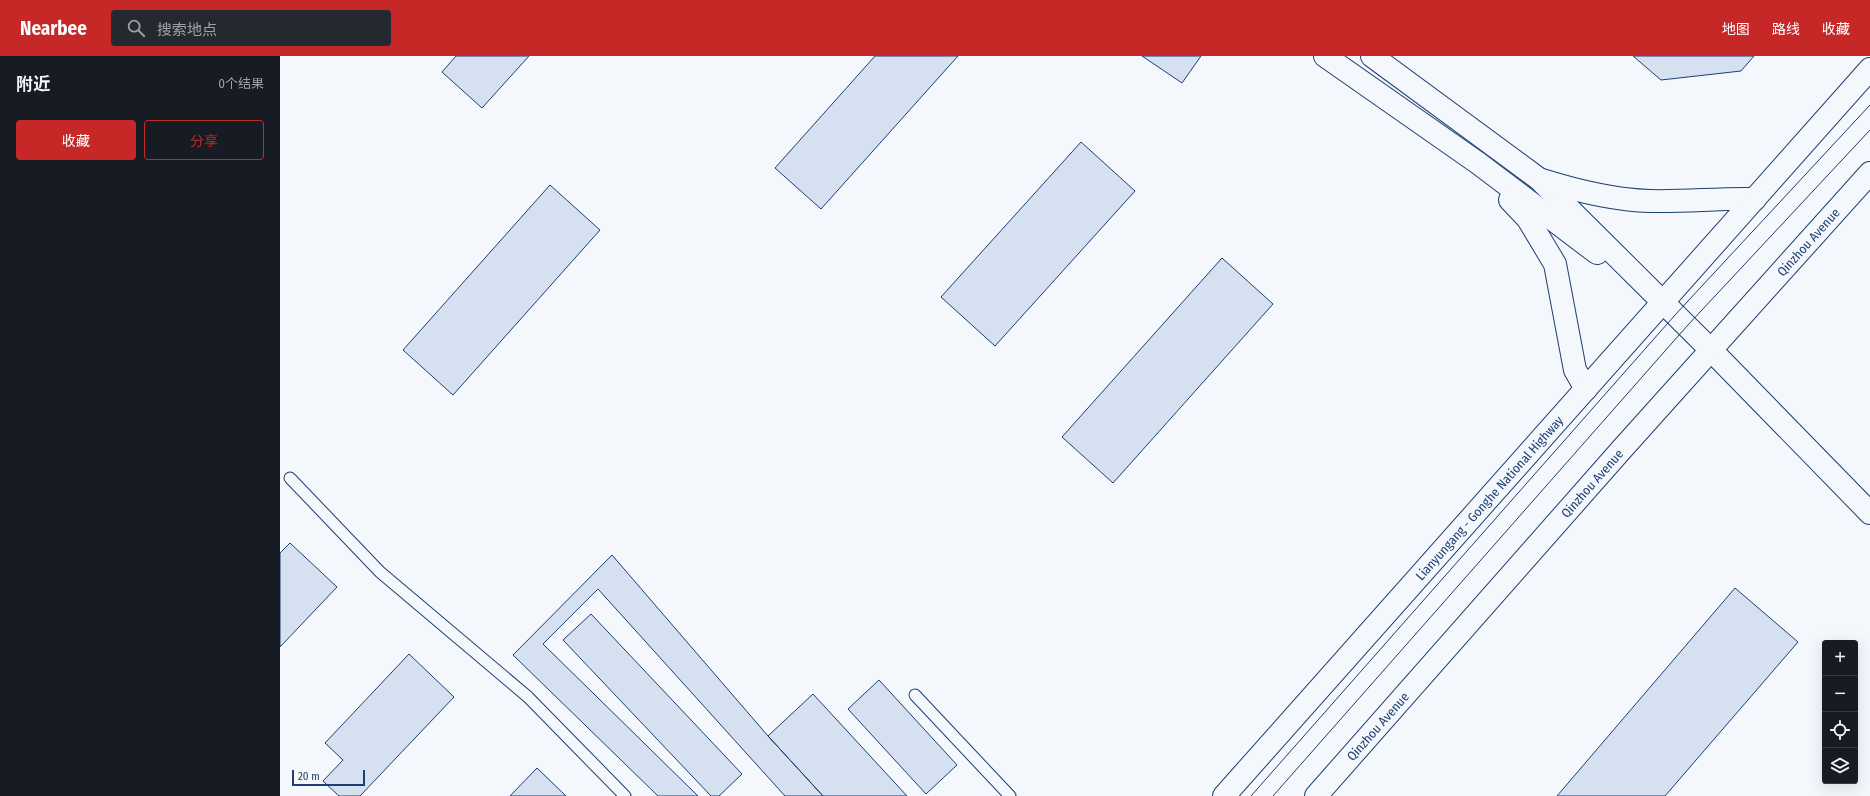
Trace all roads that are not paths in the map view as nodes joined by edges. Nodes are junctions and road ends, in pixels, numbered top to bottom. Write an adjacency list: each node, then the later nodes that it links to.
1 (1324, 56): 4 (main road)
2 (1372, 56): 6 (main road)
3 (1870, 69): 7 (main road)
4 (1478, 163): 8 (main road); 10 (main road)
5 (1870, 173): 9 (main road, Qinzhou Avenue)
6 (1539, 179): 7 (main road); 8 (main road)
7 (1754, 199): 8 (main road, Lianyungang - Gonghe National Highway)
8 (1663, 303): 9 (main road); 10 (main road, Lianyungang - Gonghe National Highway)
9 (1711, 350): 12 (main road); 17 (main road, Qinzhou Avenue)
10 (1586, 389): 16 (main road, Lianyungang - Gonghe National Highway)
11 (290, 478): 14 (lane)
12 (1870, 513)
13 (915, 695): 15 (lane)
14 (625, 796)
15 (1010, 796)
16 (1224, 796)
17 (1316, 796)

